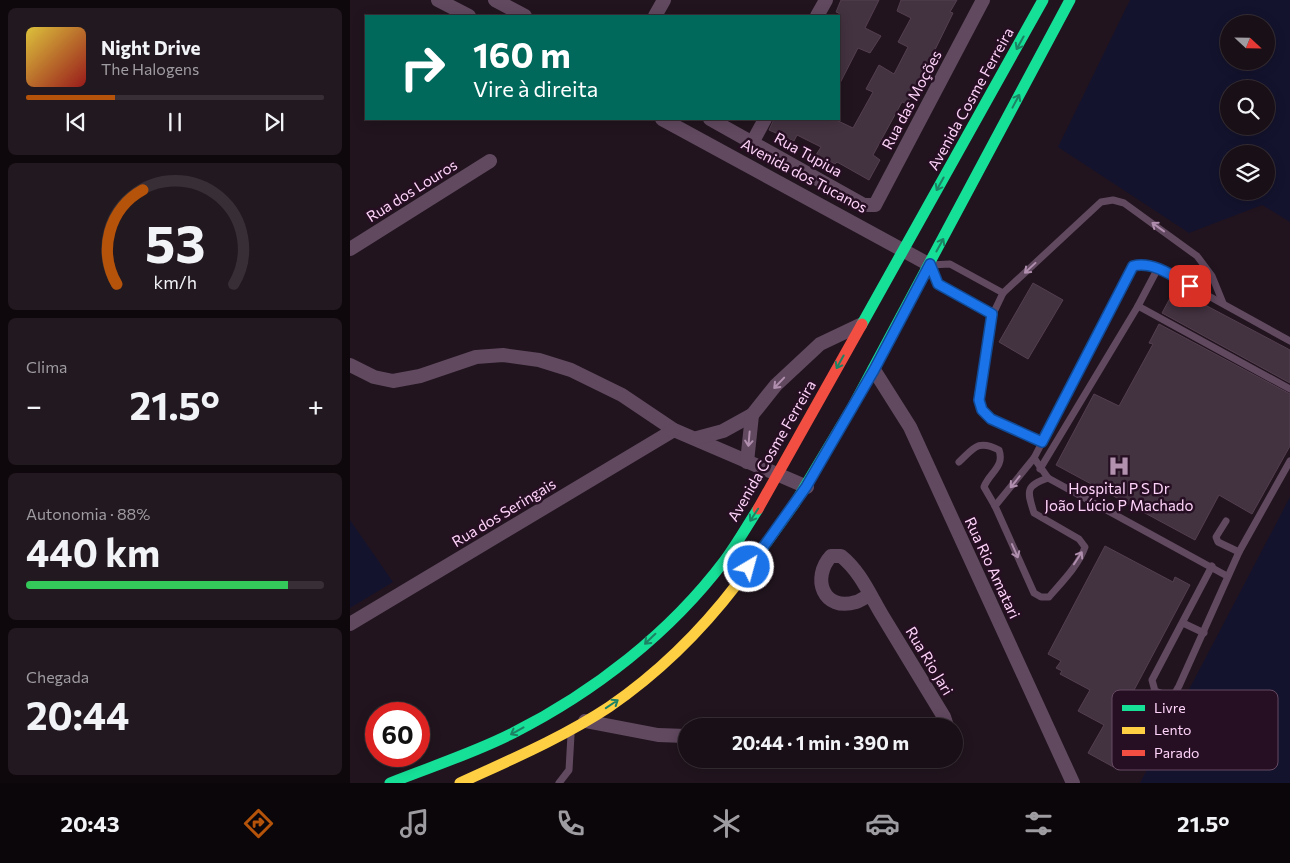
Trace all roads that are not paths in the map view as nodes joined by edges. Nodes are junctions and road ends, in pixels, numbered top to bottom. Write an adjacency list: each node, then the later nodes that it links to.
1 (438, 0): 8 (street)
2 (495, 0): 9 (street)
3 (664, 0): 10 (street)
4 (826, 0): 11 (street)
5 (983, 0): 17 (street, Rua das Moções)
6 (1043, 0): 19 (main road, Avenida Cosme Ferreira, one-way to 19)
7 (1070, 0): 20 (main road, one-way to 7)
8 (467, 15)
9 (523, 15)
10 (656, 15)
11 (818, 15)
12 (664, 120): 19 (street, Avenida dos Tucanos)
13 (712, 120): 15 (street, Rua Tupiua)
14 (764, 120): 15 (street)
15 (752, 143): 17 (street, Rua Tupiua)
16 (490, 161): 18 (street, Rua dos Louros)
17 (864, 205)
18 (350, 249)
19 (904, 249): 20 (street, Avenida dos Tucanos); 26 (main road, Avenida Cosme Ferreira)
20 (930, 264): 22 (lane); 25 (lane); 29 (main road)
21 (1158, 268): 23 (lane); 24 (lane); 34 (lane)
22 (1003, 293): 23 (lane, one-way to 22); 25 (lane)
23 (1222, 303): 27 (lane)
24 (1138, 306): 30 (lane); 39 (lane)
25 (992, 314): 34 (lane)
26 (860, 325): 31 (street, one-way to 31); 40 (main road, Avenida Cosme Ferreira, one-way to 40)
27 (1290, 341)
28 (350, 365): 32 (street)
29 (874, 370): 42 (main road); 61 (street, Rua Rio Amatari)
30 (1290, 389)
31 (752, 416): 33 (street); 37 (street, one-way to 37)
32 (674, 430): 33 (street); 49 (street, Rua dos Seringais)
33 (697, 438): 37 (street)
34 (1042, 442): 35 (lane)
35 (1034, 458): 39 (lane); 43 (lane, one-way to 43)
36 (1290, 461): 45 (lane)
37 (747, 462): 40 (street)
38 (959, 462): 43 (lane)
39 (1040, 469): 41 (lane)
40 (778, 473): 42 (street); 58 (main road, Avenida Cosme Ferreira, one-way to 58)
41 (1048, 478): 43 (lane, one-way to 41); 46 (lane)
42 (806, 487): 55 (main road, one-way to 42)
43 (995, 506)
44 (1226, 521): 45 (lane)
45 (1239, 552): 47 (lane)
46 (1212, 566): 47 (lane); 50 (lane)
47 (1227, 576): 51 (lane)
48 (870, 595): 54 (street, Rua Rio Jari)
49 (350, 624)
50 (1183, 624): 51 (lane); 52 (lane)
51 (1204, 633): 53 (lane)
52 (1154, 690)
53 (1176, 690)
54 (944, 718)
55 (585, 721): 56 (main road); 57 (street)
56 (571, 729): 59 (main road); 60 (lane)
57 (678, 736)
58 (390, 783)
59 (460, 783)
60 (559, 783)
61 (1073, 783)

